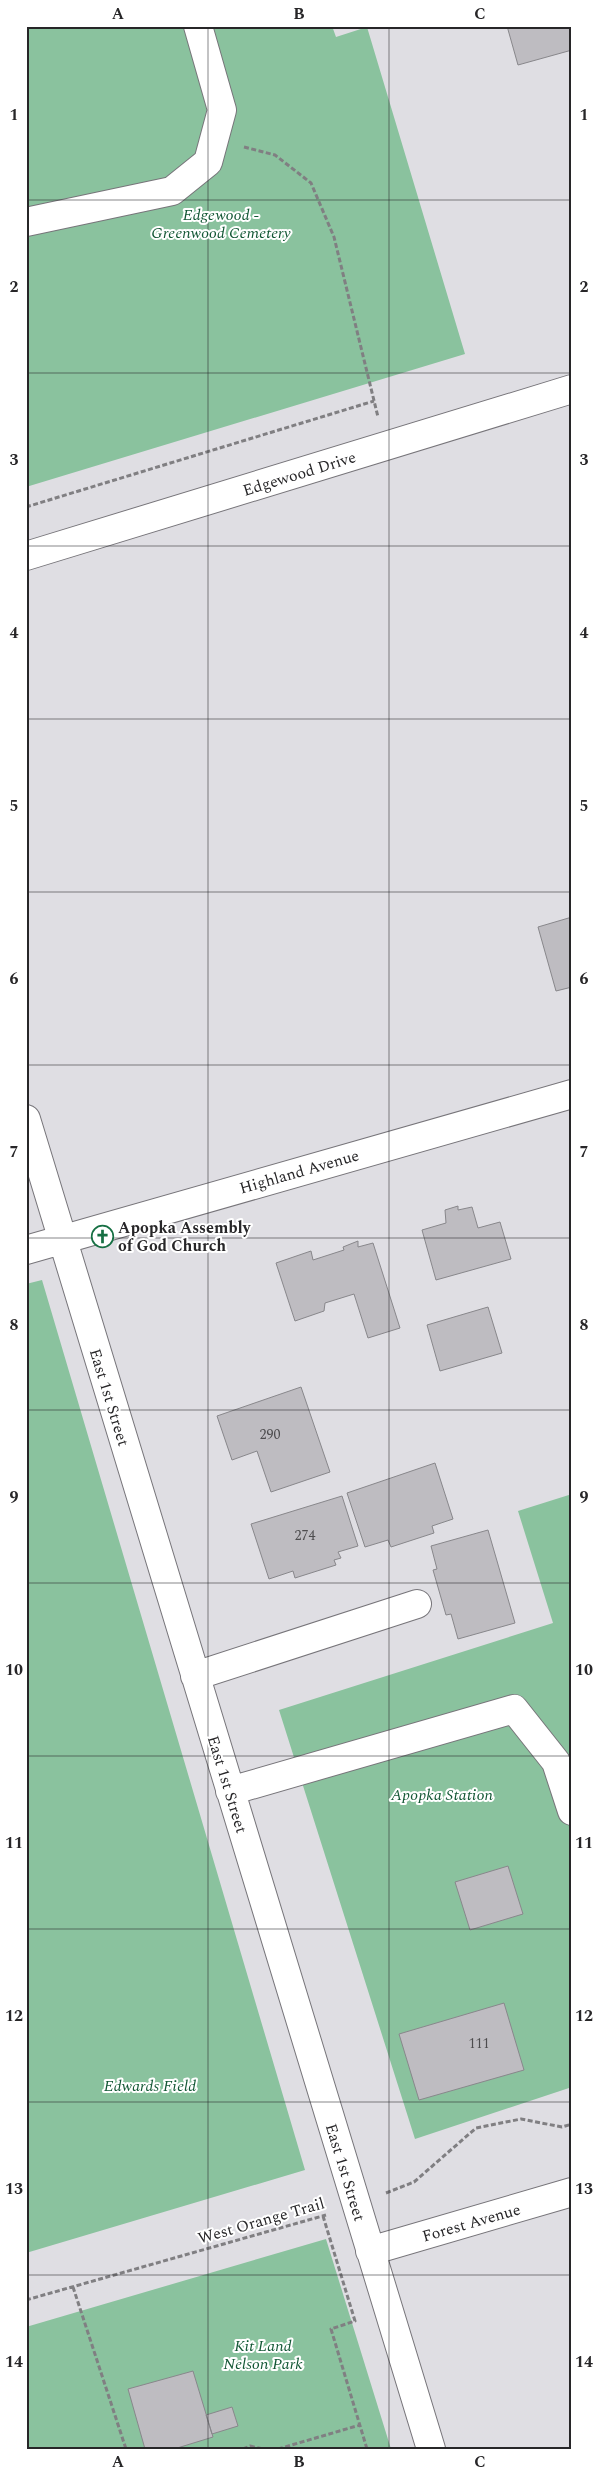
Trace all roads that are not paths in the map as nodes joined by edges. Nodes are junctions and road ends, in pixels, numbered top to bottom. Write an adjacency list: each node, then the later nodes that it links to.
1 (198, 26): 2 (street)
2 (26, 222)
3 (572, 389): 4 (street, Edgewood Drive)
4 (26, 556)
5 (572, 1094): 7 (street, Highland Avenue)
6 (26, 1120): 7 (street, East 1st Street)
7 (61, 1239): 8 (street, Highland Avenue); 10 (street, East 1st Street)
8 (26, 1250)
9 (417, 1604): 10 (street)
10 (195, 1676): 11 (street, East 1st Street)
11 (230, 1791): 12 (street); 14 (street, East 1st Street)
12 (572, 1811)
13 (572, 2192): 14 (street, Forest Avenue)
14 (370, 2251): 15 (street, East 1st Street)
15 (431, 2449)

